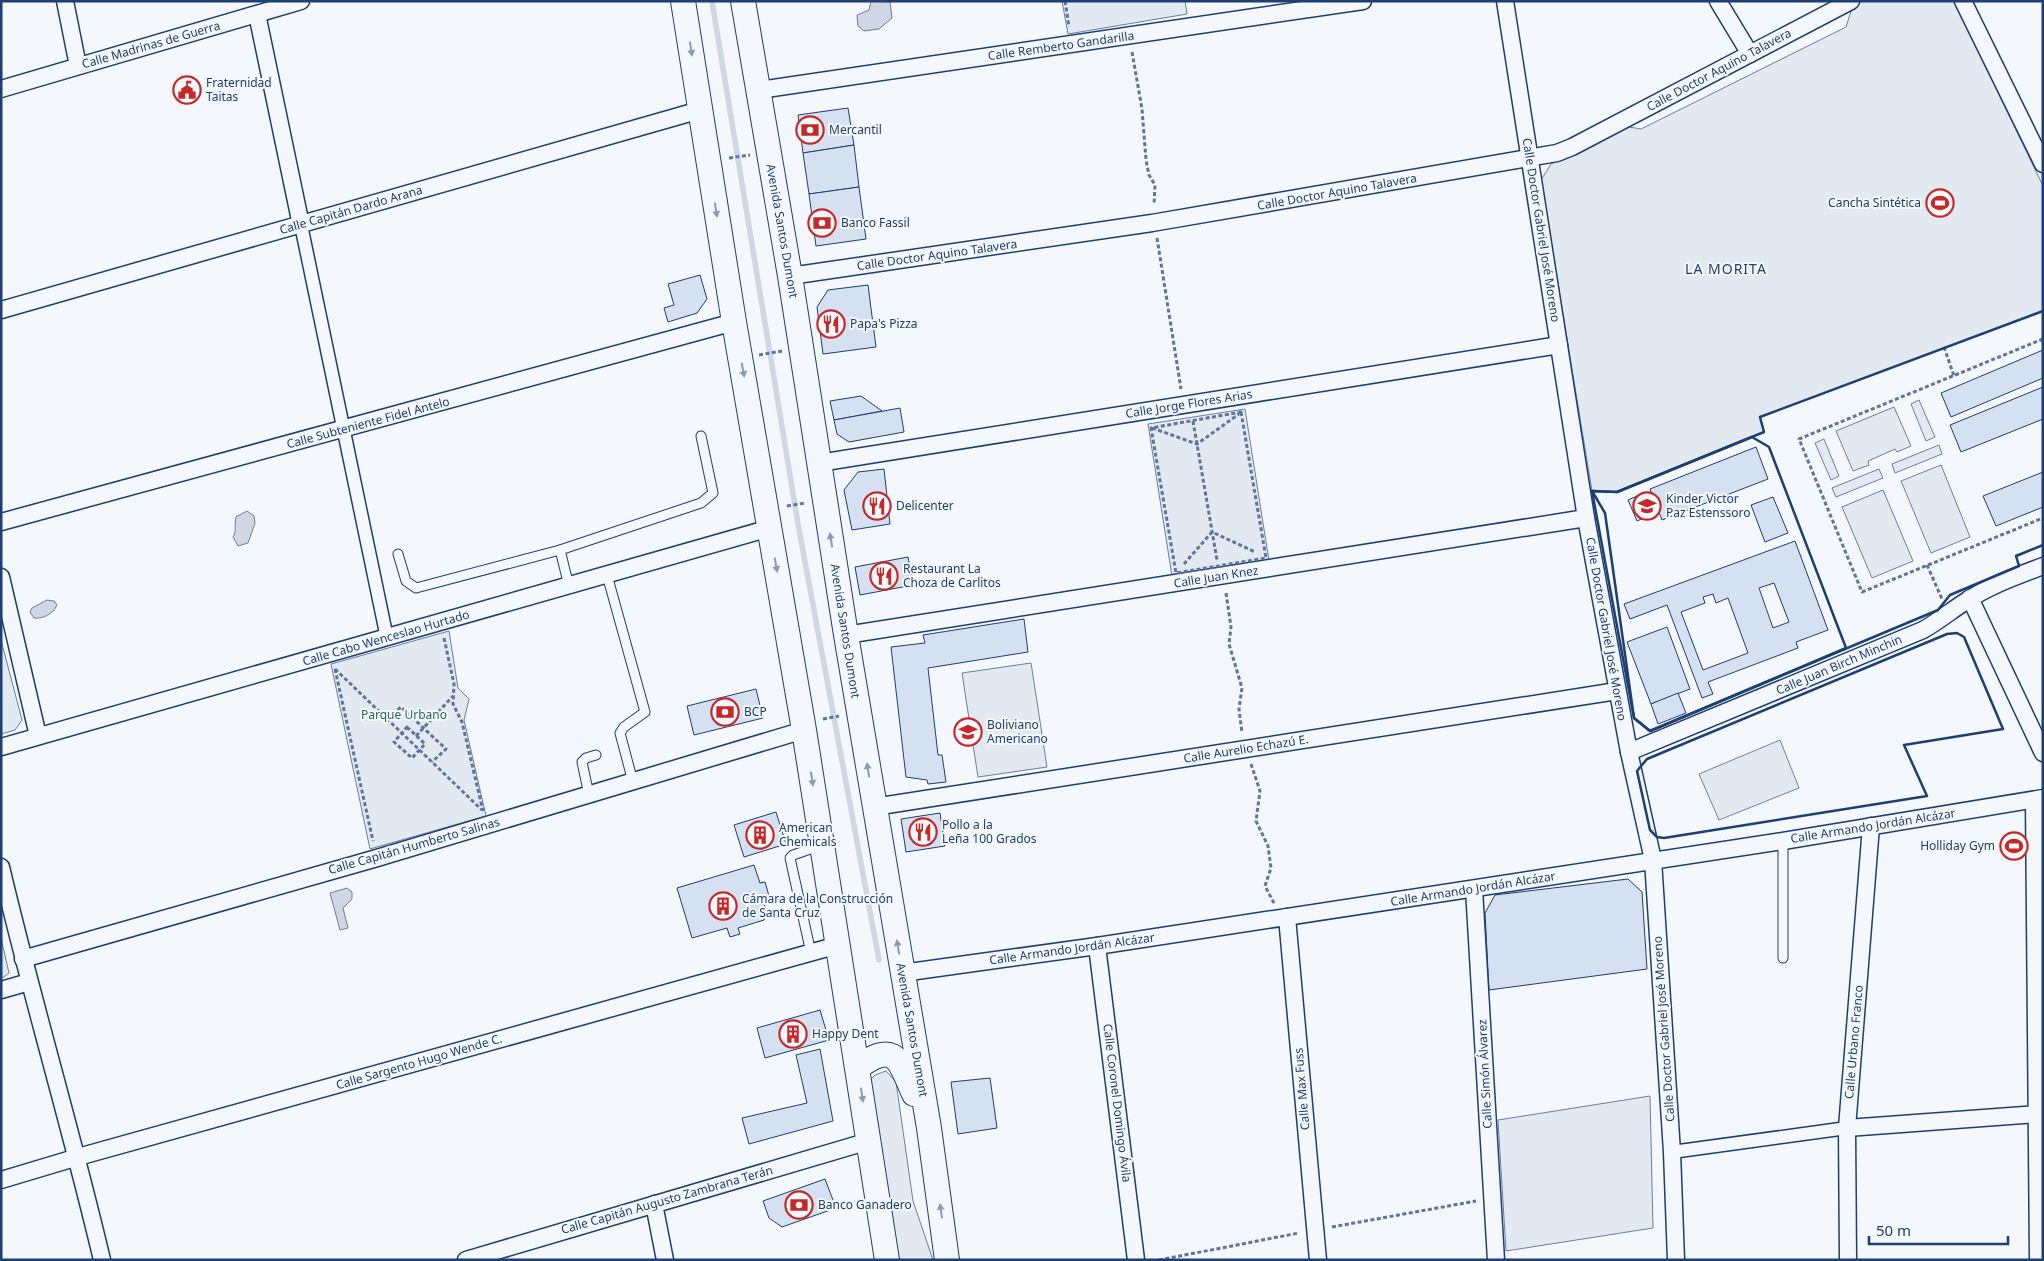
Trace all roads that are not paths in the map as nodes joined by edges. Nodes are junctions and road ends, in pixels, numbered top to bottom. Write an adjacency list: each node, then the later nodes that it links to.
1 (65, 1): 13 (street)
2 (301, 1): 10 (street, Calle Madrinas de Guerra)
3 (683, 1): 16 (main road, one-way to 16)
4 (744, 1): 15 (main road, Avenida Santos Dumont)
5 (1363, 1): 15 (street, Calle Remberto Gandarilla)
6 (1505, 1): 17 (street, Calle Doctor Gabriel José Moreno)
7 (1718, 1): 12 (street)
8 (1851, 1): 12 (street, Calle Doctor Aquino Talavera)
9 (1963, 1): 18 (street)
10 (275, 5): 11 (street, Calle Madrinas de Guerra)
11 (257, 14): 13 (street, Calle Madrinas de Guerra); 19 (street)
12 (1750, 54): 17 (street, Calle Doctor Aquino Talavera)
13 (78, 66): 14 (street, Calle Madrinas de Guerra)
14 (1, 89)
15 (759, 90): 20 (main road, Avenida Santos Dumont)
16 (700, 110): 19 (street, Calle Capitán Dardo Arana); 22 (main road, one-way to 22)
17 (1530, 159): 20 (street, Calle Doctor Aquino Talavera); 23 (street, Calle Doctor Gabriel José Moreno)
18 (2043, 164)
19 (301, 225): 21 (street, Calle Capitán Dardo Arana); 24 (street)
20 (790, 276): 26 (main road, Avenida Santos Dumont)
21 (1, 310)
22 (734, 322): 24 (street, Calle Subteniente Fidel Antelo); 29 (main road, one-way to 29)
23 (1559, 344): 26 (street, Calle Jorge Flores Arias); 27 (street, Calle Doctor Gabriel José Moreno)
24 (344, 430): 28 (street, Calle Subteniente Fidel Antelo); 38 (street)
25 (701, 436): 30 (lane)
26 (818, 463): 37 (main road, Avenida Santos Dumont, one-way to 26)
27 (1586, 518): 37 (street, Calle Juan Knez); 39 (street, Calle Doctor Gabriel José Moreno)
28 (1, 522)
29 (770, 528): 33 (street, Calle Cabo Wenceslao Hurtado); 40 (main road, one-way to 40)
30 (560, 550): 31 (lane); 35 (lane)
31 (398, 554)
32 (2043, 566): 36 (street, Calle Juan Birch Minchin)
33 (607, 575): 35 (street, Calle Cabo Wenceslao Hurtado); 46 (lane)
34 (1, 577): 41 (street)
35 (569, 586): 38 (street, Calle Cabo Wenceslao Hurtado)
36 (1970, 598): 43 (street, Calle Juan Birch Minchin); 44 (street)
37 (846, 635): 49 (main road, Avenida Santos Dumont, one-way to 37)
38 (387, 638): 41 (street, Calle Cabo Wenceslao Hurtado)
39 (1617, 692): 43 (street, Calle Doctor Gabriel José Moreno); 49 (street, Calle Aurelio Echazú E.)
40 (812, 725): 46 (street, Calle Capitán Humberto Salinas); 52 (main road, one-way to 52)
41 (38, 736): 42 (street, Calle Cabo Wenceslao Hurtado)
42 (1, 747)
43 (1629, 752): 53 (street, Calle Doctor Gabriel José Moreno)
44 (2043, 753)
45 (596, 755): 47 (lane)
46 (633, 782): 47 (street, Calle Capitán Humberto Salinas)
47 (589, 795): 61 (street, Calle Capitán Humberto Salinas)
48 (2038, 800): 50 (street, Calle Armando Jordán Alcázar); 68 (street)
49 (874, 806): 62 (main road, Avenida Santos Dumont, one-way to 49)
50 (1872, 826): 51 (street, Calle Armando Jordán Alcázar); 70 (street, Calle Urbano Franco)
51 (1783, 842): 53 (street, Calle Armando Jordán Alcázar); 60 (lane)
52 (822, 845): 57 (main road); 59 (lane)
53 (1653, 860): 55 (street, Calle Armando Jordán Alcázar); 72 (street, Calle Doctor Gabriel José Moreno)
54 (1, 867): 61 (street)
55 (1474, 889): 56 (street, Calle Armando Jordán Alcázar); 83 (street, Calle Simón Álvarez)
56 (1281, 918): 58 (street, Calle Armando Jordán Alcázar); 82 (street, Calle Max Fuss)
57 (838, 944): 59 (street, Calle Sargento Hugo Wende C.); 63 (main road)
58 (1097, 946): 62 (street, Calle Armando Jordán Alcázar); 81 (street, Calle Coronel Domingo Ávila)
59 (811, 952): 73 (street, Calle Sargento Hugo Wende C.)
60 (1783, 958)
61 (23, 959): 64 (street)
62 (902, 973): 66 (main road, Avenida Santos Dumont)
63 (844, 978): 66 (main road); 67 (main road)
64 (28, 982): 65 (street); 73 (street)
65 (1, 990)
66 (912, 1029): 69 (main road, Avenida Santos Dumont)
67 (858, 1067): 69 (main road); 71 (main road, one-way to 71)
68 (2040, 1115): 70 (street); 86 (street)
69 (929, 1128): 80 (main road, Avenida Santos Dumont, one-way to 69)
70 (1847, 1128): 72 (street); 85 (street, Calle Urbano Franco)
71 (869, 1142): 75 (street, Calle Capitán Augusto Zambrana Terán); 79 (main road)
72 (1672, 1152): 84 (street, Calle Doctor Gabriel José Moreno)
73 (78, 1157): 74 (street, Calle Sargento Hugo Wende C.); 76 (street)
74 (1, 1180)
75 (654, 1204): 77 (street, Calle Capitán Augusto Zambrana Terán); 78 (street)
76 (102, 1260)
77 (466, 1260)
78 (665, 1260)
79 (887, 1260)
80 (947, 1260)
81 (1136, 1260)
82 (1318, 1260)
83 (1496, 1260)
84 (1676, 1260)
85 (1848, 1260)
86 (2038, 1260)

